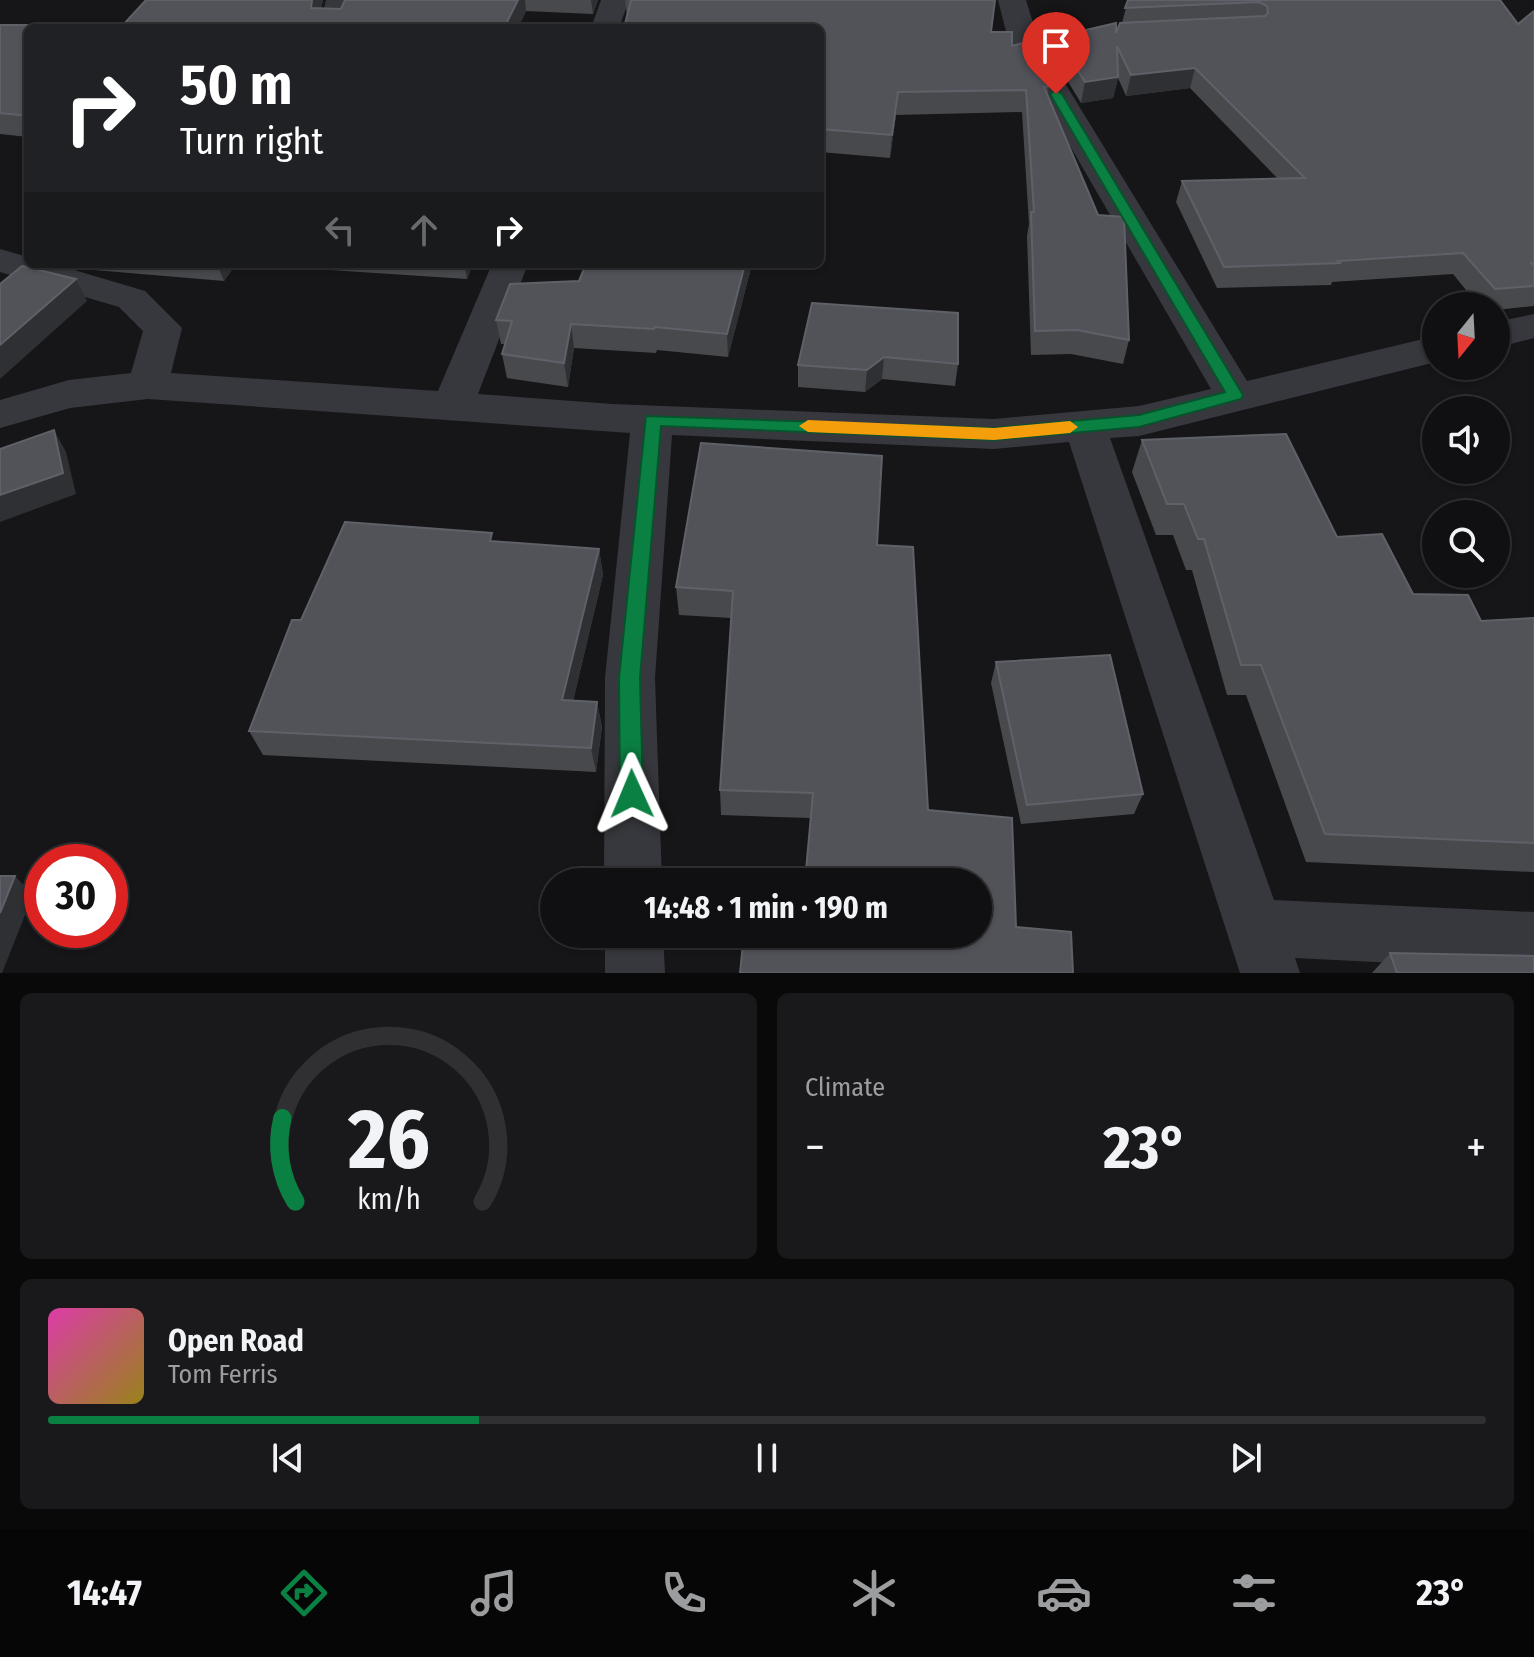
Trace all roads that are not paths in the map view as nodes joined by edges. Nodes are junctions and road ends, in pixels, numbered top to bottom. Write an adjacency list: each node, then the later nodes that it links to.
1 (340, 0): 4 (street)
2 (615, 0): 5 (street)
3 (1012, 0): 7 (street)
4 (334, 24)
5 (606, 24)
6 (1100, 36): 7 (lane)
7 (1023, 39): 16 (street)
8 (0, 260): 9 (street)
9 (24, 267)
10 (27, 268): 15 (street)
11 (508, 268): 17 (street)
12 (1534, 326): 13 (street)
13 (1510, 332)
14 (1422, 352): 16 (street)
15 (148, 385): 17 (street); 18 (street)
16 (1235, 395): 20 (street)
17 (452, 407): 19 (street)
18 (0, 414)
19 (652, 420): 20 (street); 21 (street)
20 (1085, 426): 24 (street)
21 (633, 868)
22 (1534, 941): 24 (street)
23 (634, 948): 25 (street)
24 (1263, 951)
25 (635, 973)

